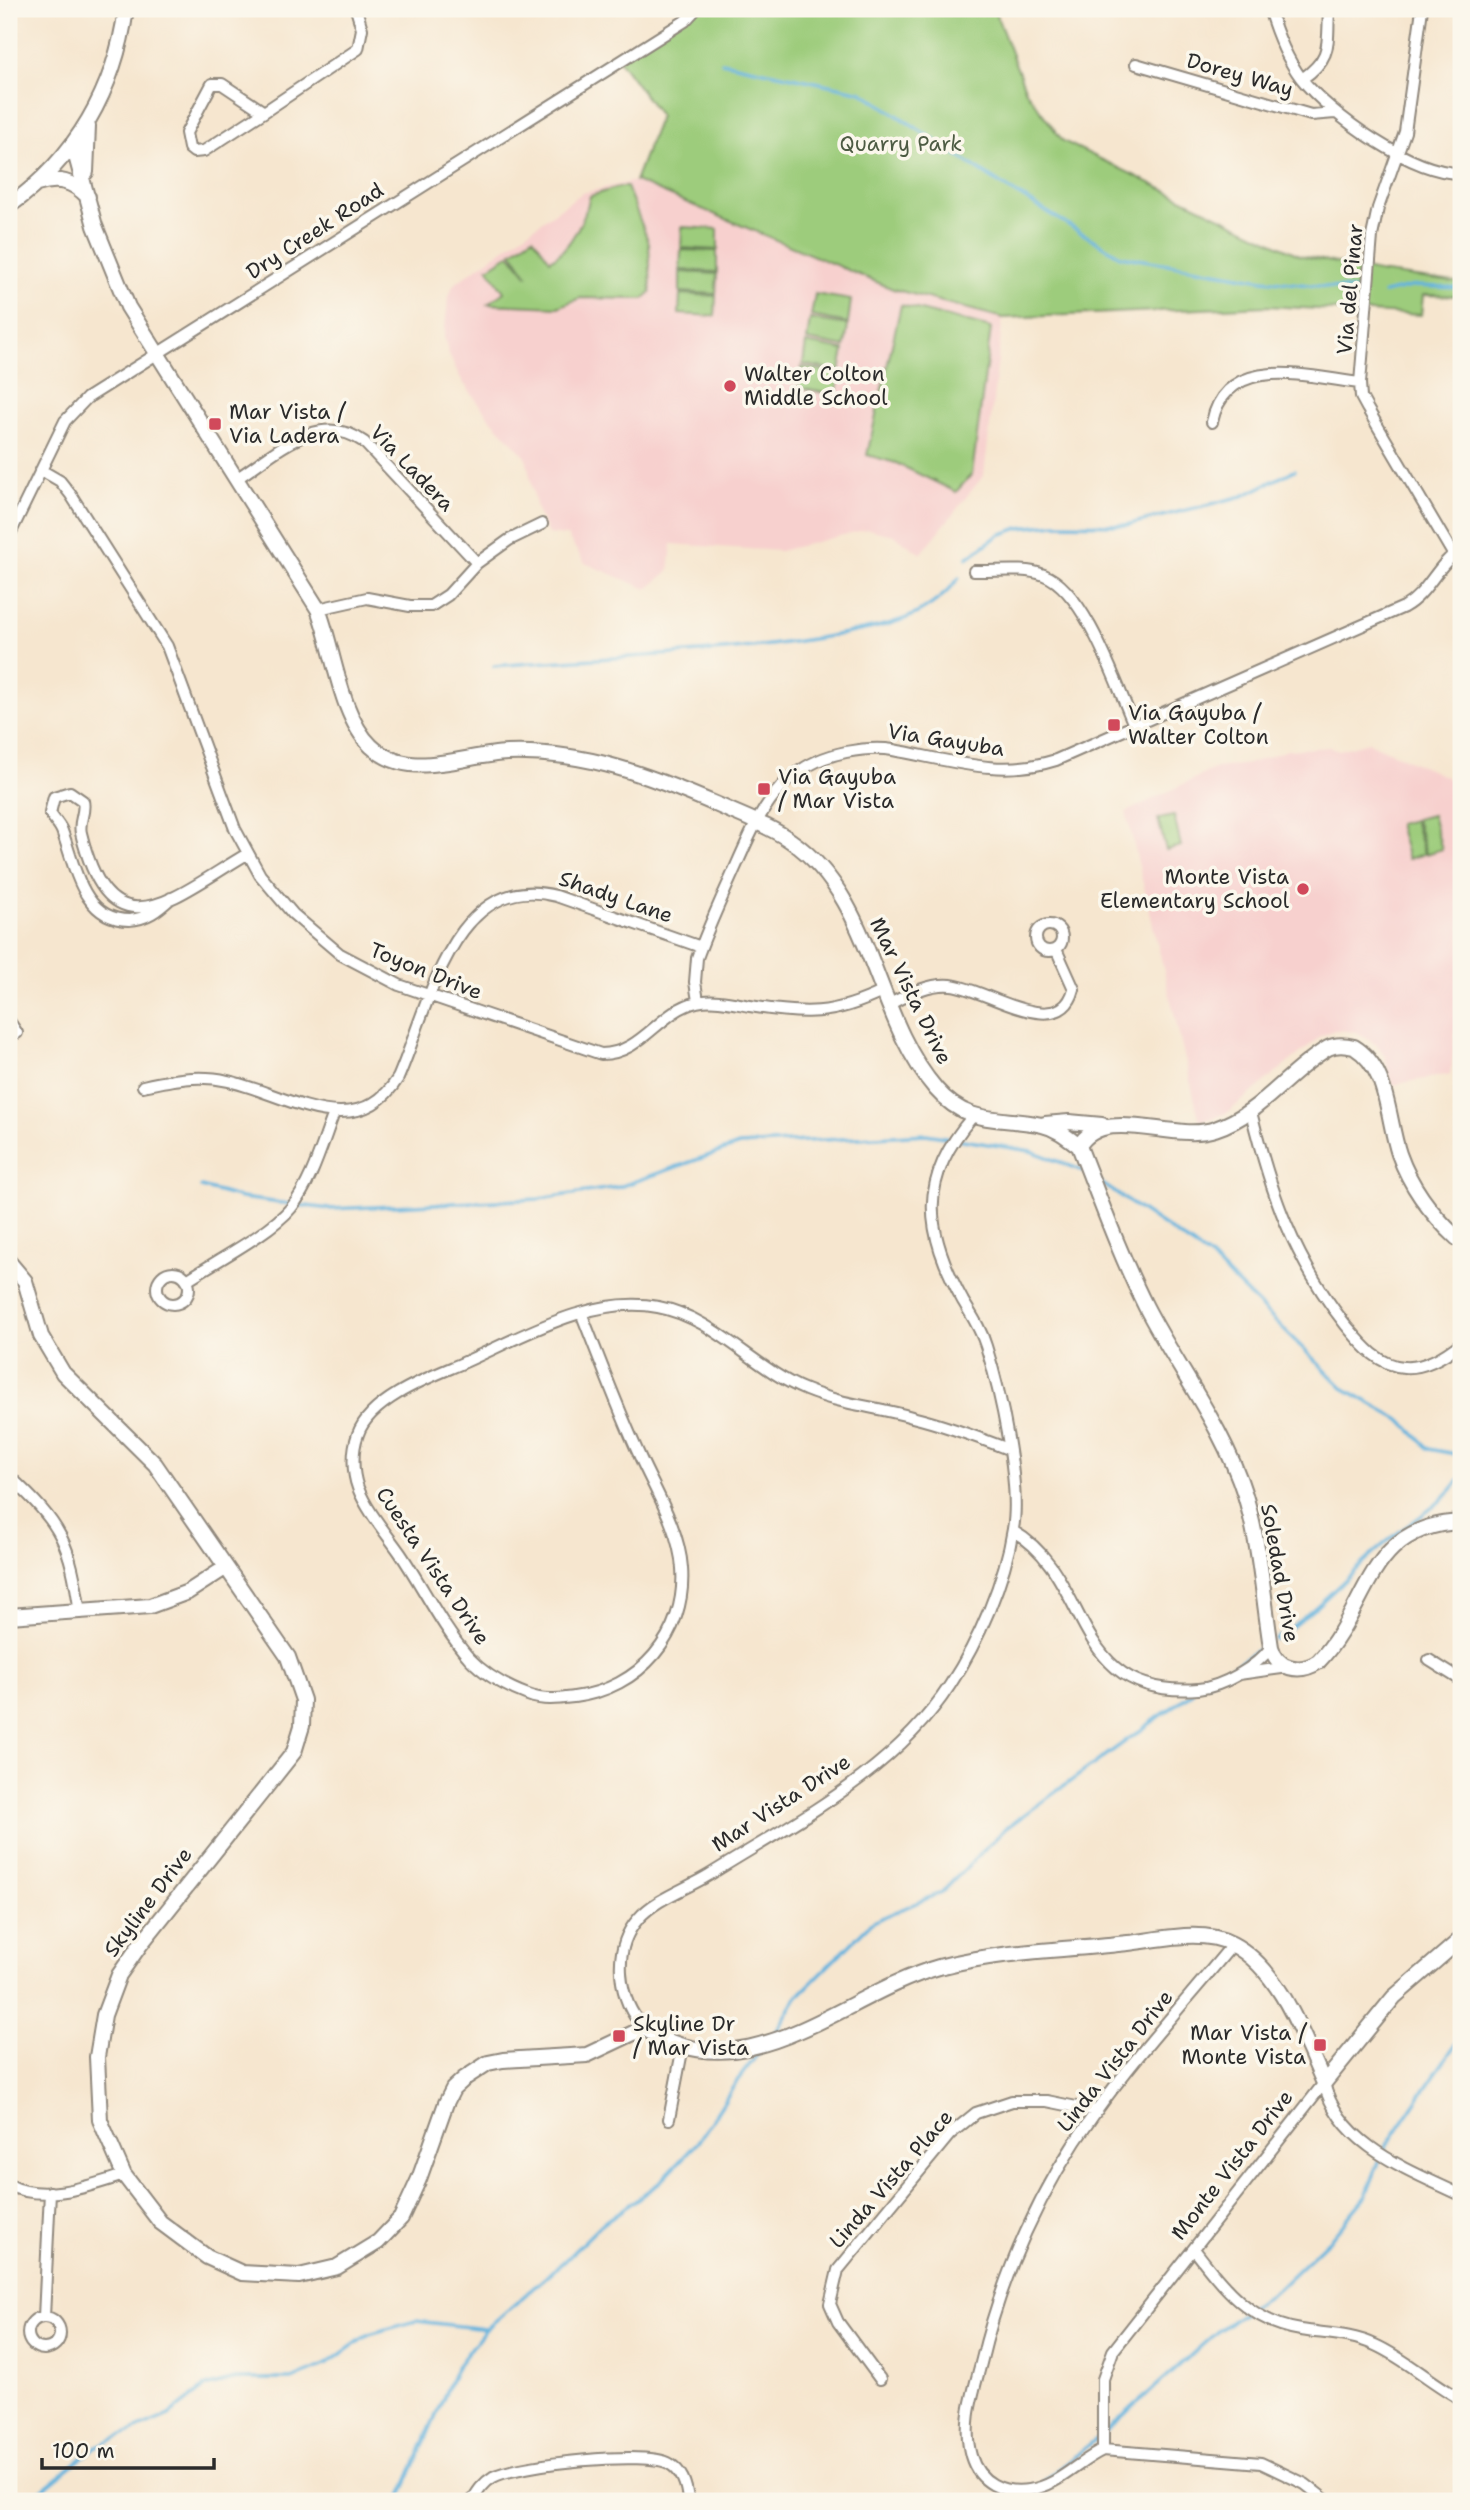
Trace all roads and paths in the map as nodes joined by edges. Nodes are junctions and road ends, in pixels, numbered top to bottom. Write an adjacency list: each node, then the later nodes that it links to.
1 (126, 9): 11 (street)
2 (356, 9): 9 (street)
3 (696, 9): 18 (street, Dry Creek Road)
4 (1269, 9): 8 (street)
5 (1329, 9): 8 (street)
6 (1422, 9): 13 (street, Via del Pinar)
7 (1136, 64): 10 (street, Dorey Way)
8 (1302, 79): 10 (street)
9 (264, 113): 9 (street)
10 (1335, 113): 13 (street)
11 (89, 125): 12 (street); 16 (street)
12 (73, 145): 15 (street); 16 (street, Mar Vista Drive)
13 (1397, 151): 14 (street); 19 (street, Via del Pinar)
14 (1461, 173)
15 (36, 184): 16 (street); 17 (street)
16 (88, 198): 18 (street, Mar Vista Drive)
17 (9, 206)
18 (156, 355): 21 (street, Dry Creek Road); 22 (street, Mar Vista Drive)
19 (1360, 383): 20 (street); 25 (street, Via del Pinar)
20 (1212, 422)
21 (41, 470): 24 (street, Dry Creek Road); 31 (street, Toyon Drive)
22 (236, 478): 26 (street, Via Ladera); 28 (street, Mar Vista Drive)
23 (542, 524): 26 (street)
24 (9, 536)
25 (1457, 552): 29 (street, Via Gayuba)
26 (477, 564): 28 (street)
27 (974, 571): 29 (street)
28 (318, 609): 30 (street, Mar Vista Drive)
29 (1134, 725): 30 (street, Via Gayuba)
30 (756, 822): 33 (street, Via Gayuba); 36 (street, Mar Vista Drive)
31 (247, 854): 32 (street); 35 (street, Toyon Drive)
32 (171, 898): 32 (street)
33 (701, 947): 35 (street, Shady Lane); 37 (street, Via Gayuba)
34 (1056, 949): 36 (street)
35 (430, 996): 37 (street, Toyon Drive); 42 (street, Shady Lane)
36 (887, 997): 37 (street); 43 (street, Mar Vista Drive)
37 (698, 1002)
38 (9, 1021): 39 (street)
39 (17, 1033)
40 (142, 1086): 42 (street, Shady Lane)
41 (1251, 1112): 45 (street); 47 (street); 51 (street)
42 (334, 1113): 49 (street)
43 (973, 1116): 44 (street); 52 (street, Mar Vista Drive)
44 (1043, 1125): 45 (street); 46 (street)
45 (1106, 1125): 46 (street)
46 (1079, 1146): 59 (street, Soledad Drive)
47 (1460, 1239)
48 (9, 1262): 56 (street, Skyline Drive)
49 (187, 1280)
50 (582, 1315): 50 (street, Cuesta Vista Drive); 52 (street, Cuesta Vista Drive)
51 (1461, 1343)
52 (1008, 1449): 55 (street, Mar Vista Drive)
53 (9, 1476): 57 (street)
54 (1461, 1522): 61 (street, Soledad Drive)
55 (1013, 1531): 62 (street); 66 (street, Mar Vista Drive)
56 (225, 1568): 57 (street); 71 (street, Skyline Drive)
57 (80, 1613): 58 (street)
58 (9, 1616)
59 (1271, 1647): 61 (street, Soledad Drive); 62 (street)
60 (1429, 1660): 63 (street)
61 (1289, 1667): 62 (street)
62 (1237, 1674)
63 (1461, 1680)
64 (1461, 1939): 68 (street, Monte Vista Drive)
65 (1233, 1944): 67 (street); 68 (street); 69 (street, Linda Vista Drive)
66 (644, 2028): 67 (street); 71 (street, Skyline Drive)
67 (683, 2046): 70 (street)
68 (1324, 2082): 74 (street); 75 (street, Monte Vista Drive)
69 (1096, 2111): 77 (street, Linda Vista Place); 79 (street, Linda Vista Drive)
70 (669, 2119)
71 (124, 2175): 73 (street)
72 (9, 2185): 73 (street)
73 (50, 2192): 76 (street)
74 (1461, 2195)
75 (1194, 2249): 78 (street); 79 (street, Monte Vista Drive)
76 (44, 2317)
77 (880, 2379)
78 (1461, 2399)
79 (1104, 2451): 82 (street)
80 (472, 2501): 81 (street)
81 (688, 2501)
82 (1326, 2501)

